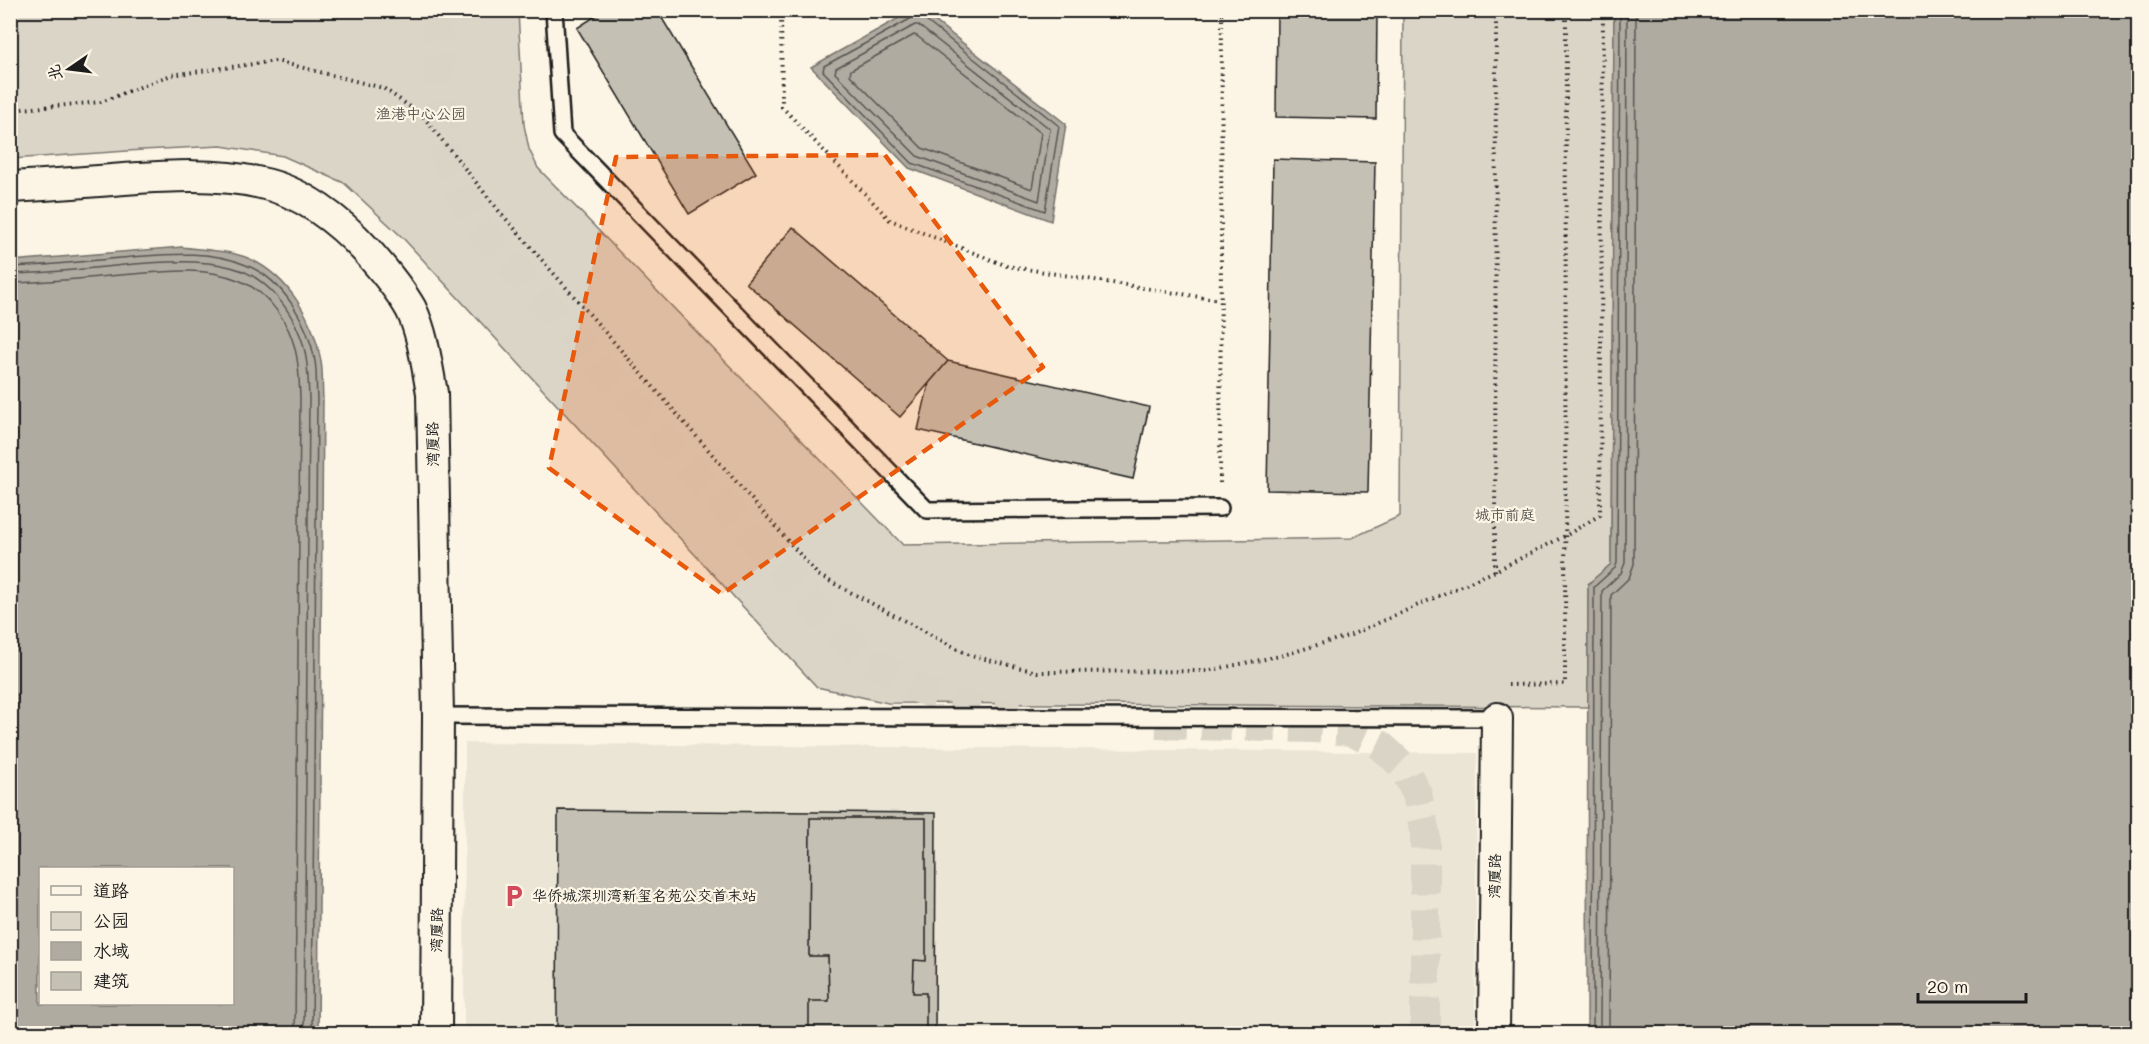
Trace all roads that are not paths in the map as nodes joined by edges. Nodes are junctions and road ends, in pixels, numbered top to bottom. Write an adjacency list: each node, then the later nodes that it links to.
1 (554, 10): 3 (lane)
2 (10, 187): 4 (street, 湾厦路)
3 (1220, 508)
4 (438, 716): 5 (lane); 6 (street, 湾厦路)
5 (1497, 717): 7 (street, 湾厦路)
6 (436, 1034)
7 (1494, 1034)

